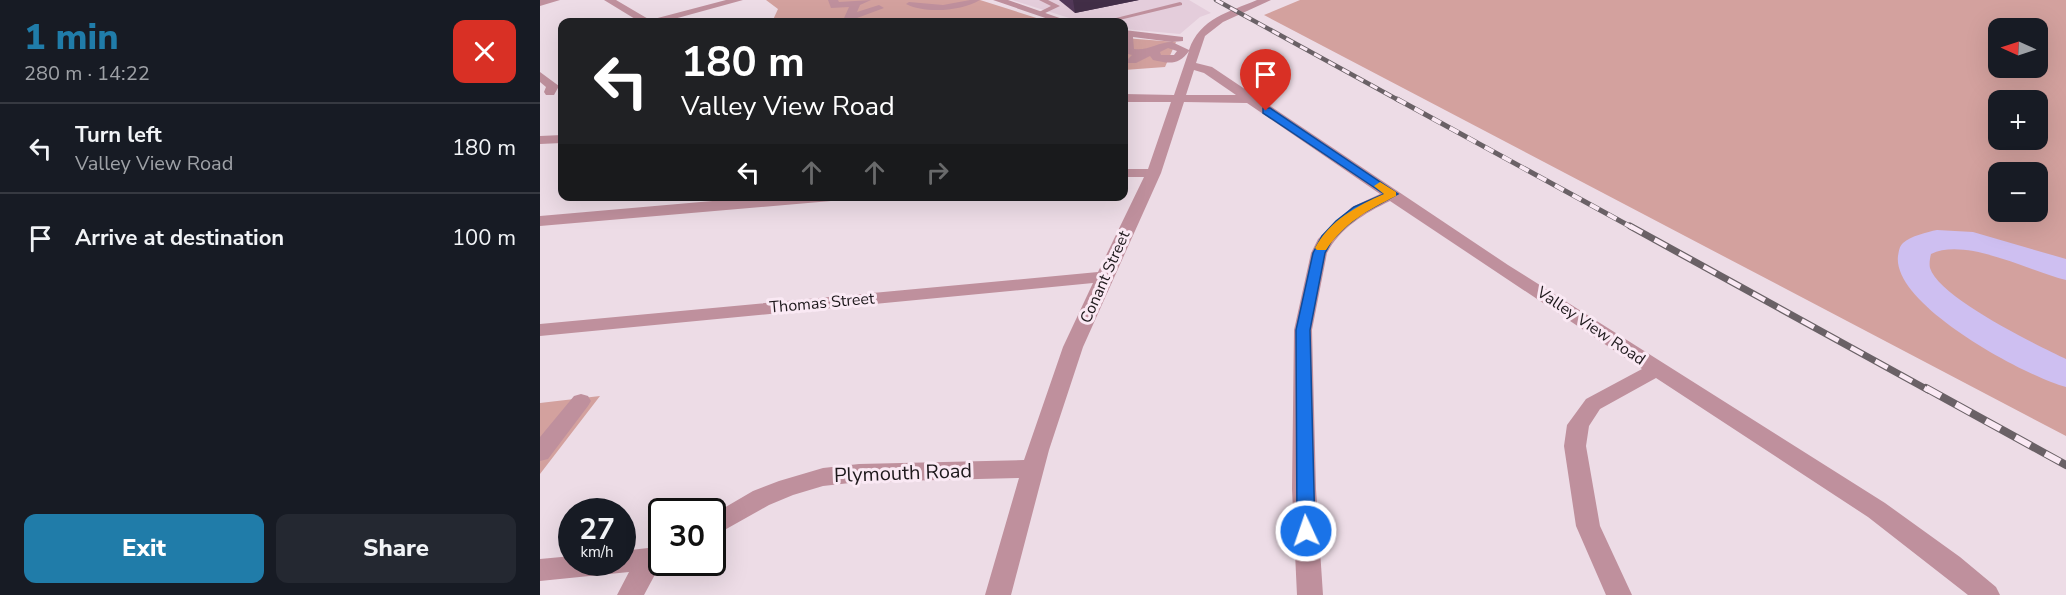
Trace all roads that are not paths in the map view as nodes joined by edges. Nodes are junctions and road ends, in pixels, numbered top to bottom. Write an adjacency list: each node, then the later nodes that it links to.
1 (555, 0): 10 (street)
2 (609, 0): 15 (street)
3 (738, 0): 16 (street)
4 (833, 0): 9 (street)
5 (977, 0): 11 (lane)
6 (998, 0): 14 (street)
7 (1042, 0): 14 (lane)
8 (1266, 0): 20 (street, Conant Street)
9 (861, 2): 13 (street)
10 (540, 3)
11 (909, 3)
12 (1180, 4): 18 (lane)
13 (879, 8)
14 (1039, 14): 17 (street)
15 (640, 18)
16 (668, 18)
17 (1052, 18)
18 (1121, 18)
19 (1128, 36): 20 (street)
20 (1198, 41): 23 (street, Conant Street)
21 (1128, 51): 22 (street)
22 (1132, 61)
23 (1190, 65): 27 (street, Conant Street); 28 (street, Valley View Road)
24 (540, 76): 25 (street)
25 (551, 92)
26 (1128, 98): 27 (street)
27 (1180, 98): 28 (street); 32 (street, Conant Street)
28 (1250, 99): 33 (street, Valley View Road)
29 (558, 139): 30 (street)
30 (540, 140)
31 (1128, 173): 32 (street)
32 (1154, 173): 36 (street, Conant Street)
33 (1392, 194): 38 (street, Valley View Road); 48 (street)
34 (773, 201): 35 (street)
35 (540, 221)
36 (1104, 277): 37 (street, Thomas Street); 41 (street, Conant Street)
37 (540, 330)
38 (1657, 369): 49 (street); 50 (street, Valley View Road)
39 (581, 402): 40 (street)
40 (540, 453)
41 (1033, 469): 42 (street, Plymouth Road); 47 (street, Conant Street)
42 (726, 519)
43 (558, 568): 45 (street)
44 (648, 569): 46 (street)
45 (540, 570)
46 (630, 595)
47 (998, 595)
48 (1310, 595)
49 (1619, 595)
50 (1987, 595)

